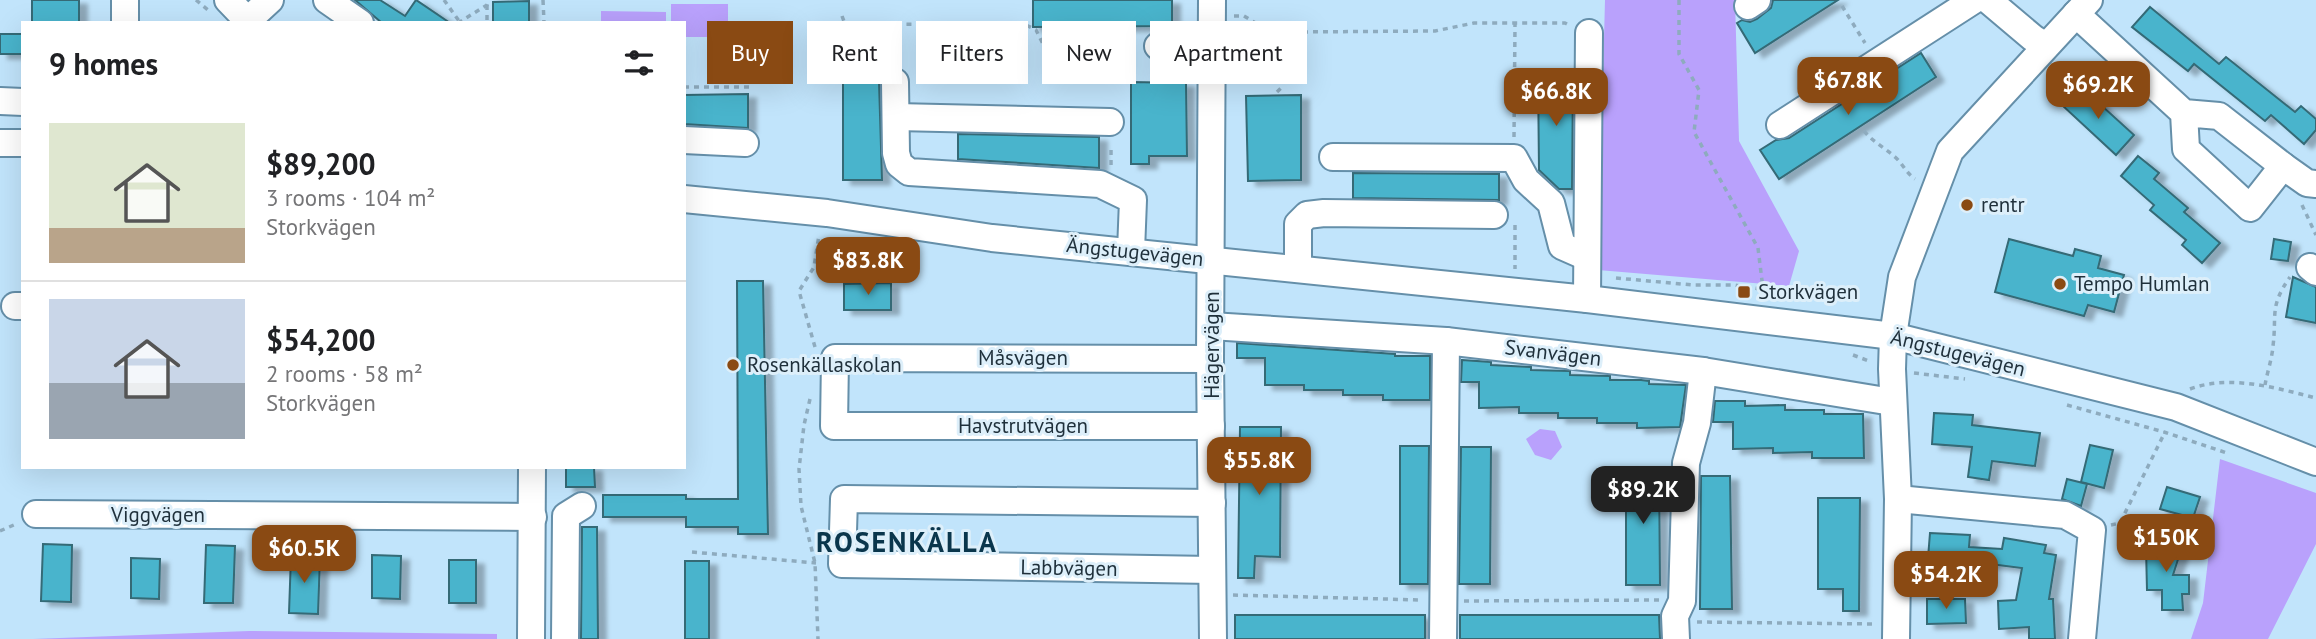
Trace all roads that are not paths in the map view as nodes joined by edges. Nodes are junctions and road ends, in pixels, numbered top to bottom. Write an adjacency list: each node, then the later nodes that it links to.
1 (125, 0): 8 (street)
2 (228, 0): 9 (street)
3 (270, 0): 10 (street)
4 (327, 0): 11 (street)
5 (1974, 0): 21 (street)
6 (1988, 0): 13 (street)
7 (2082, 7): 13 (street); 18 (street)
8 (124, 21)
9 (247, 21)
10 (249, 21)
11 (357, 21)
12 (1589, 33): 32 (street)
13 (2046, 46): 37 (street)
14 (895, 84): 19 (street)
15 (1212, 84): 33 (street, Hägervägen)
16 (0, 102): 17 (street)
17 (21, 102)
18 (2184, 113): 27 (street); 27 (street)
19 (896, 117): 20 (street); 31 (street)
20 (1110, 122)
21 (1780, 125)
22 (686, 140): 25 (street)
23 (0, 143): 24 (street)
24 (21, 143)
25 (745, 143)
26 (1333, 157): 32 (street)
27 (2283, 166): 28 (street)
28 (2316, 184)
29 (686, 199): 31 (street, Ängstugevägen)
30 (1494, 215): 34 (street)
31 (1131, 251): 33 (street, Ängstugevägen)
32 (1587, 257): 35 (street)
33 (1212, 261): 34 (street, Ängstugevägen); 36 (street, Hägervägen)
34 (1297, 269): 35 (street, Ängstugevägen)
35 (1587, 299): 37 (street, Ängstugevägen)
36 (1211, 326): 38 (street, Svanvägen); 39 (street, Hägervägen)
37 (1893, 336): 41 (street); 44 (street, Ängstugevägen)
38 (1446, 341): 40 (street, Svanvägen); 56 (street)
39 (1210, 359): 42 (street, Måsvägen); 43 (street, Hägervägen)
40 (1703, 371): 41 (street, Svanvägen); 57 (street)
41 (1892, 402): 46 (street)
42 (834, 426): 43 (street, Havstrutvägen)
43 (1211, 426): 47 (street, Hägervägen)
44 (2316, 462)
45 (532, 469): 50 (street)
46 (1898, 499): 52 (street); 58 (street)
47 (1212, 503): 51 (street, Hägervägen); 51 (street, Labbvägen)
48 (582, 506): 54 (street)
49 (36, 514): 50 (street, Viggvägen)
50 (533, 517): 53 (street)
51 (1212, 570): 55 (street, Hägervägen)
52 (1896, 632)
53 (531, 639)
54 (565, 639)
55 (1213, 639)
56 (1443, 639)
57 (1676, 639)
58 (2082, 639)

